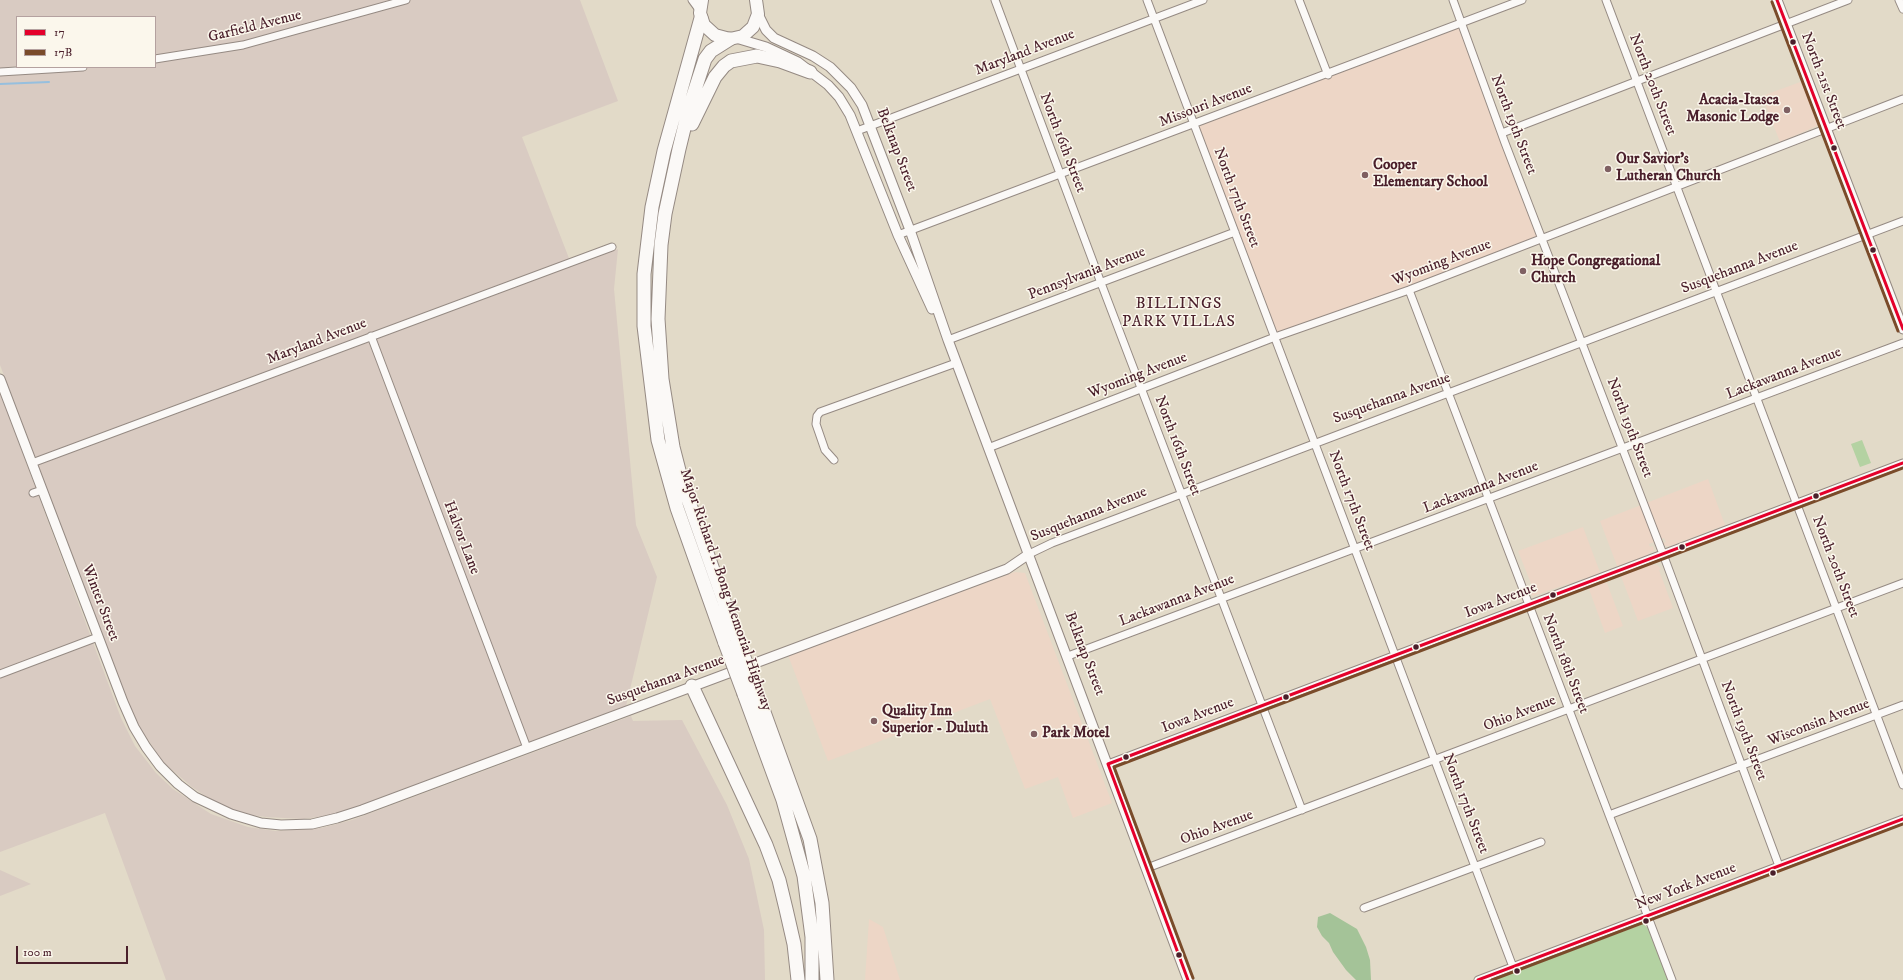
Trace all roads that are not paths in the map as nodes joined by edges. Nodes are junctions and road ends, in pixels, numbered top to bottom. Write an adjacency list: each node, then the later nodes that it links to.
1 (406, 0): 21 (street, Garfield Avenue)
2 (692, 0): 16 (street)
3 (702, 0): 16 (highway)
4 (995, 0): 23 (street, North 16th Street)
5 (1147, 0): 17 (street, North 17th Street)
6 (1204, 0): 17 (street, Maryland Avenue)
7 (1300, 0): 26 (street)
8 (1453, 0): 18 (street, North 19th Street)
9 (1522, 0): 18 (street, Missouri Avenue)
10 (1606, 0): 27 (street, North 20th Street)
11 (1777, 0): 19 (street, North 21st Street)
12 (1848, 0): 19 (street)
13 (1900, 0): 15 (street)
14 (758, 6): 20 (highway); 30 (street, Belknap Street)
15 (1903, 9)
16 (701, 15): 20 (highway); 75 (highway, Major Richard I. Bong Memorial Highway)
17 (1154, 19): 23 (street, Maryland Avenue); 29 (street, North 17th Street)
18 (1462, 23): 26 (street, Missouri Avenue); 33 (street, North 19th Street)
19 (1786, 24): 27 (street); 31 (street, North 21st Street)
20 (733, 39): 25 (street, Belknap Street); 34 (highway, Major Richard I. Bong Memorial Highway)
21 (156, 59)
22 (66, 68): 24 (street)
23 (1020, 68): 30 (street, Maryland Avenue); 35 (street, North 16th Street)
24 (0, 72)
25 (810, 72): 32 (street, Belknap Street); 34 (highway)
26 (1328, 75): 29 (street, Missouri Avenue)
27 (1637, 81): 33 (street); 36 (street, North 20th Street)
28 (1903, 99): 31 (street, Wyoming Avenue)
29 (1194, 125): 35 (street, Missouri Avenue); 39 (street, North 17th Street)
30 (871, 126): 32 (street, Maryland Avenue); 38 (street, Belknap Street)
31 (1826, 128): 36 (street, Wyoming Avenue); 41 (street, North 21st Street)
32 (857, 131): 40 (street, Belknap Street)
33 (1502, 133): 42 (street, North 19th Street)
34 (678, 154): 75 (highway, Major Richard I. Bong Memorial Highway)
35 (1060, 175): 38 (street, Missouri Avenue); 44 (street, North 16th Street)
36 (1676, 187): 42 (street, Wyoming Avenue); 46 (street, North 20th Street)
37 (1903, 221): 41 (street, Susquehanna Avenue)
38 (910, 230): 40 (street, Missouri Avenue); 50 (street, Belknap Street)
39 (1235, 232): 44 (street, Pennsylvania Avenue); 49 (street, North 17th Street)
40 (898, 235): 50 (street, Belknap Street)
41 (1867, 235): 46 (street, Susquehanna Avenue); 47 (street, North 21st Street)
42 (1542, 238): 45 (street, Wyoming Avenue); 51 (street, North 19th Street)
43 (612, 246): 48 (street, Maryland Avenue)
44 (1101, 284): 50 (street, Pennsylvania Avenue); 55 (street, North 16th Street)
45 (1409, 290): 49 (street, Wyoming Avenue); 56 (street, North 18th Street)
46 (1716, 292): 51 (street, Susquehanna Avenue); 57 (street, North 20th Street)
47 (1903, 330)
48 (371, 336): 62 (street, Maryland Avenue); 86 (street, Halvor Lane)
49 (1275, 337): 55 (street, Wyoming Avenue); 58 (street, North 17th Street)
50 (948, 340): 53 (street, Belknap Street)
51 (1583, 342): 56 (street, Susquehanna Avenue); 60 (street, North 19th Street)
52 (1903, 343): 57 (street, Lackawanna Avenue)
53 (956, 363): 59 (street, Belknap Street); 61 (street)
54 (0, 379): 62 (street, Winter Street)
55 (1141, 388): 59 (street, Wyoming Avenue); 64 (street, North 16th Street)
56 (1449, 393): 58 (street, Susquehanna Avenue); 65 (street, North 18th Street)
57 (1756, 398): 60 (street, Lackawanna Avenue); 66 (street, North 20th Street)
58 (1315, 443): 64 (street, Susquehanna Avenue); 67 (street, North 17th Street)
59 (988, 448): 68 (street, Belknap Street)
60 (1623, 448): 65 (street, Lackawanna Avenue); 69 (street, North 19th Street)
61 (834, 460)
62 (32, 463): 74 (street, Winter Street)
63 (1903, 463): 66 (street, Iowa Avenue)
64 (1181, 494): 68 (street, Susquehanna Avenue); 71 (street, North 16th Street)
65 (1489, 499): 67 (street, Lackawanna Avenue); 72 (street, North 18th Street)
66 (1796, 504): 69 (street, Iowa Avenue); 73 (street, North 20th Street)
67 (1355, 549): 71 (street, Lackawanna Avenue); 77 (street, North 17th Street)
68 (1029, 554): 76 (street, Belknap Street); 80 (street, Susquehanna Avenue)
69 (1663, 554): 72 (street, Iowa Avenue); 78 (street, North 19th Street)
70 (1903, 583): 73 (street, Ohio Avenue)
71 (1221, 598): 76 (street, Lackawanna Avenue); 83 (street, North 16th Street)
72 (1529, 604): 77 (street, Iowa Avenue); 84 (street, North 18th Street)
73 (1836, 608): 78 (street, Ohio Avenue); 85 (street, North 20th Street)
74 (98, 637): 79 (street); 91 (street, Winter Street)
75 (731, 640): 81 (highway, Major Richard I. Bong Memorial Highway, bridge)
76 (1068, 656): 88 (street, Belknap Street)
77 (1395, 656): 83 (street, Iowa Avenue); 87 (street, North 17th Street)
78 (1702, 659): 84 (street, Ohio Avenue); 89 (street, North 19th Street)
79 (0, 674)
80 (692, 686): 86 (street, Susquehanna Avenue); 102 (highway)
81 (750, 692): 103 (highway, Major Richard I. Bong Memorial Highway); 104 (highway, Major Richard I. Bong Memorial Highway)
82 (1903, 705): 85 (street, Wisconsin Avenue)
83 (1262, 706): 88 (street, Iowa Avenue); 92 (street, North 16th Street)
84 (1569, 709): 87 (street, Ohio Avenue); 93 (street, North 18th Street)
85 (1876, 715): 89 (street, Wisconsin Avenue); 90 (street, North 20th Street)
86 (526, 748): 91 (street, Susquehanna Avenue)
87 (1435, 760): 92 (street, Ohio Avenue); 97 (street, North 17th Street)
88 (1108, 764): 98 (street, Belknap Street)
89 (1742, 766): 93 (street, Wisconsin Avenue); 96 (street, North 19th Street)
90 (1903, 785)
91 (216, 808)
92 (1302, 810): 98 (street, Ohio Avenue)
93 (1609, 815): 100 (street, North 18th Street)
94 (1903, 819): 96 (street, New York Avenue)
95 (1541, 842): 97 (street)
96 (1779, 866): 100 (street, New York Avenue)
97 (1475, 867): 99 (street); 101 (street, North 17th Street)
98 (1147, 868): 105 (street, Belknap Street)
99 (1364, 908)
100 (1647, 916): 101 (street, New York Avenue); 107 (street, North 18th Street)
101 (1513, 966): 106 (street, New York Avenue)
102 (798, 980)
103 (812, 980)
104 (827, 980)
105 (1188, 980)
106 (1478, 980)
107 (1672, 980)

